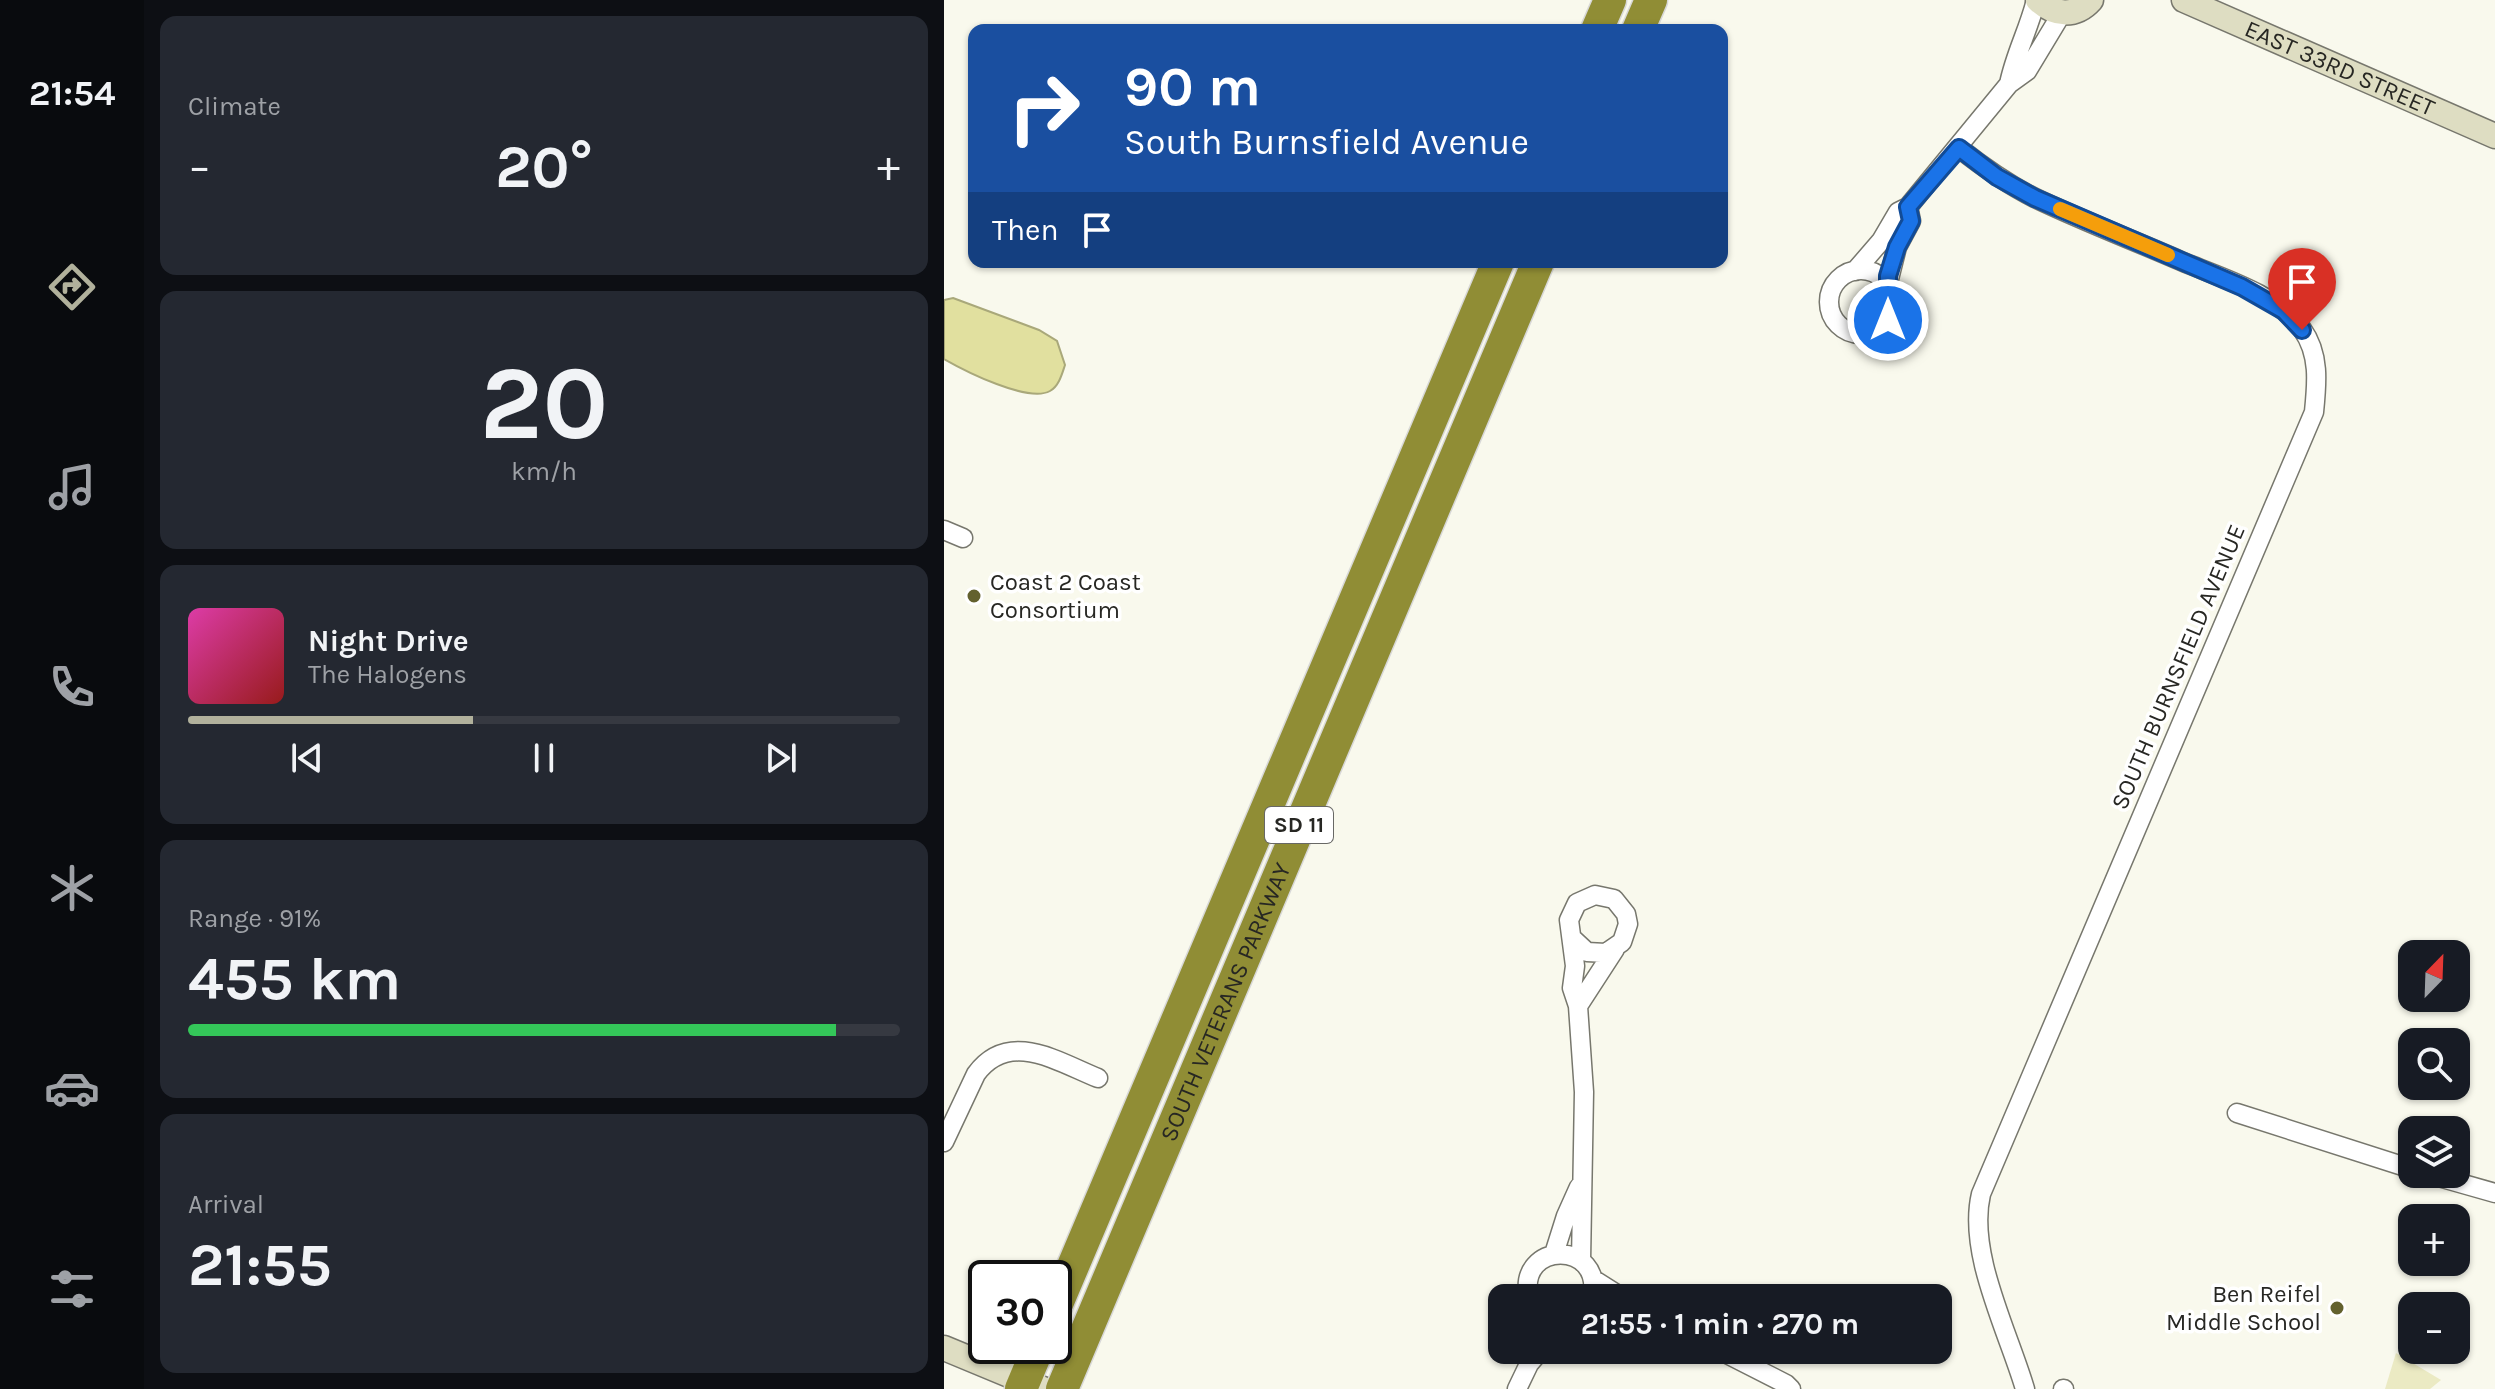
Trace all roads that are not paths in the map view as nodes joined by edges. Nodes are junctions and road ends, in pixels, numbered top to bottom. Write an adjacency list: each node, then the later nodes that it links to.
1 (1610, 0): 8 (highway)
2 (1651, 0): 9 (highway)
3 (2037, 0): 7 (street); 10 (street)
4 (2091, 0): 7 (street)
5 (2184, 0): 6 (street, EAST 33RD STREET)
6 (2219, 7): 11 (street, EAST 33RD STREET)
7 (2062, 13): 10 (street)
8 (1600, 24)
9 (1641, 24)
10 (2009, 84): 12 (street)
11 (2495, 136)
12 (1959, 148): 13 (street); 45 (street, SOUTH BURNSFIELD AVENUE)
13 (1908, 207): 16 (street); 17 (street)
14 (1495, 268): 32 (highway, SOUTH VETERANS PARKWAY / SD 11)
15 (1535, 268): 42 (highway, SOUTH VETERANS PARKWAY / SD 11)
16 (1855, 271): 17 (street); 17 (street)
17 (1888, 283)
18 (944, 530): 19 (street)
19 (963, 538)
20 (1573, 939): 21 (street); 21 (street); 22 (street)
21 (1615, 949): 22 (street)
22 (1578, 1006): 27 (street)
23 (1098, 1078): 25 (street)
24 (2237, 1113): 26 (street)
25 (944, 1142)
26 (2398, 1165)
27 (1581, 1181): 30 (street); 31 (street)
28 (2470, 1186): 29 (street)
29 (2495, 1193)
30 (1554, 1254): 31 (street); 34 (street)
31 (1581, 1261): 33 (street)
32 (1072, 1268)
33 (1593, 1279): 35 (street); 36 (street)
34 (1528, 1284)
35 (1593, 1284)
36 (1601, 1284)
37 (944, 1348): 41 (street)
38 (1034, 1364): 41 (highway)
39 (1525, 1364): 43 (street)
40 (1747, 1364): 44 (street)
41 (1029, 1386)
42 (1062, 1389)
43 (1517, 1389)
44 (1791, 1389)
45 (2025, 1389)

